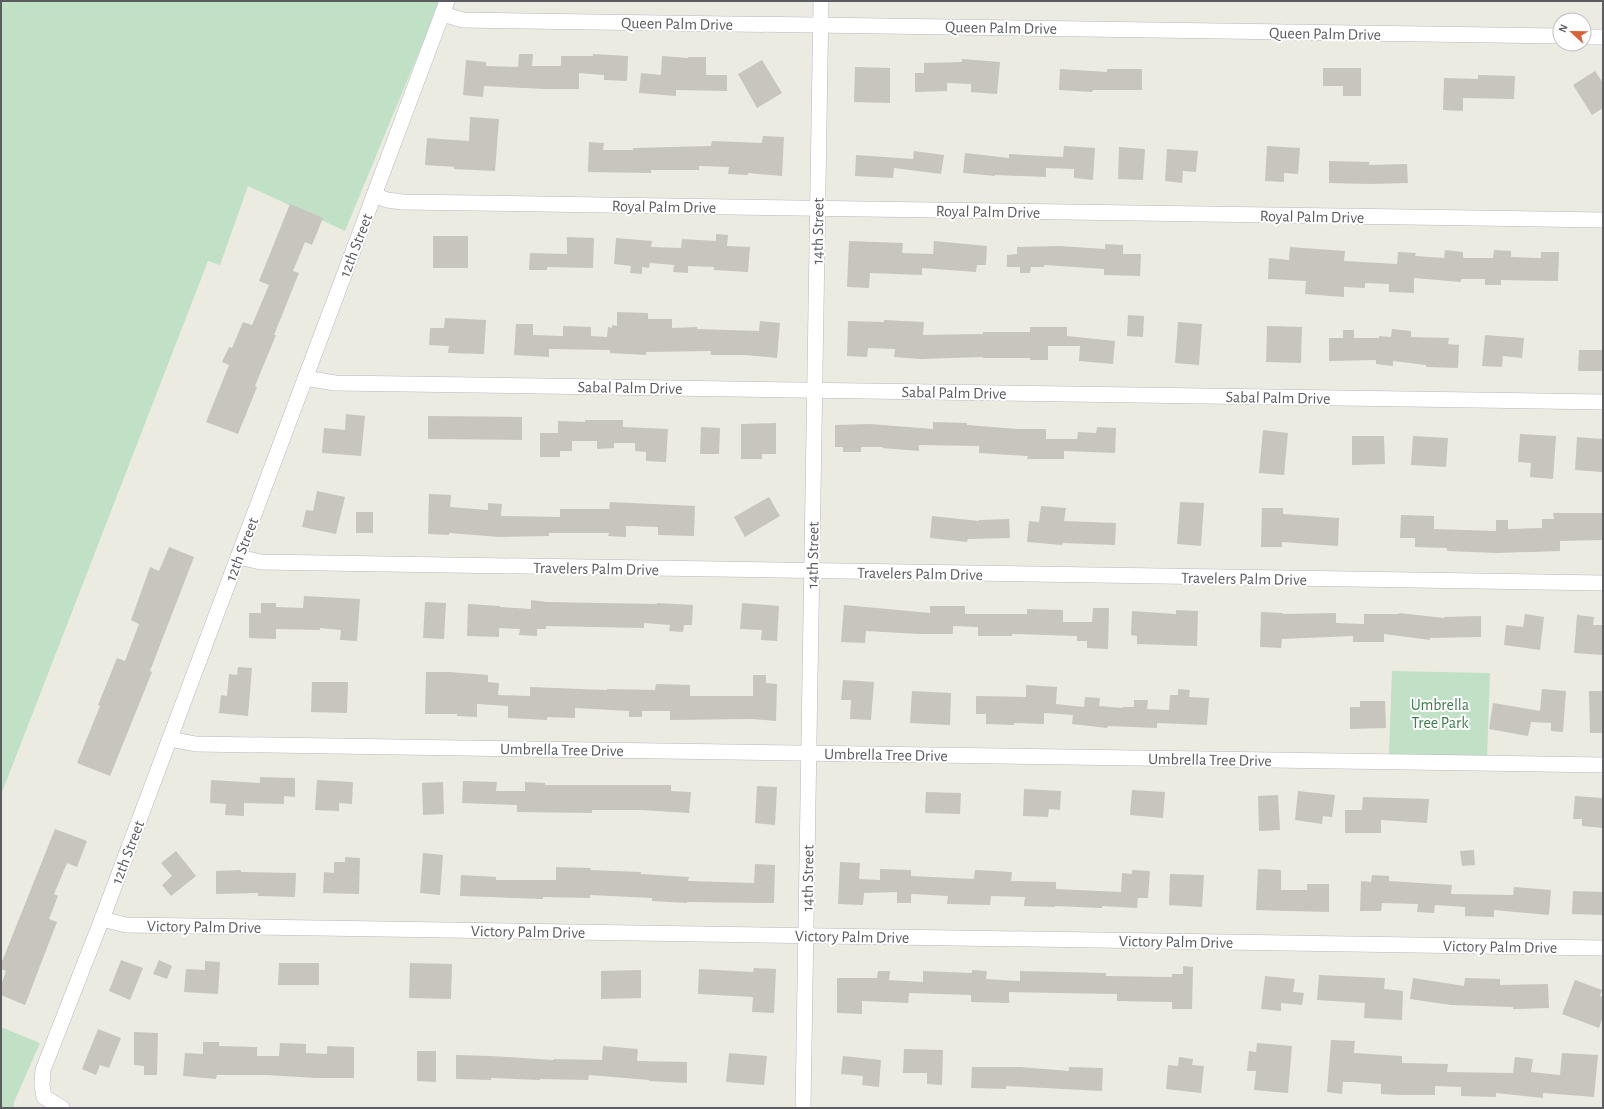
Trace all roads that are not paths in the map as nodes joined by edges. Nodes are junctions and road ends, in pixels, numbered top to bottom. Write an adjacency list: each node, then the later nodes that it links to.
1 (820, 1): 3 (street, 14th Street)
2 (445, 7): 3 (street, Queen Palm Drive); 7 (street, 12th Street)
3 (820, 24): 4 (street, Queen Palm Drive); 8 (street, 14th Street)
4 (1552, 36)
5 (1592, 37): 6 (street)
6 (1603, 37)
7 (374, 195): 8 (street, Royal Palm Drive); 10 (street, 12th Street)
8 (817, 208): 9 (street, Royal Palm Drive); 11 (street, 14th Street)
9 (1603, 220)
10 (305, 378): 11 (street, Sabal Palm Drive); 13 (street, 12th Street)
11 (814, 390): 12 (street, Sabal Palm Drive); 14 (street, 14th Street)
12 (1603, 402)
13 (238, 557): 14 (street, Travelers Palm Drive); 16 (street, 12th Street)
14 (812, 571): 15 (street, Travelers Palm Drive); 17 (street, 14th Street)
15 (1603, 584)
16 (170, 739): 17 (street, Umbrella Tree Drive); 19 (street, 12th Street)
17 (809, 753): 18 (street, Umbrella Tree Drive); 20 (street, 14th Street)
18 (1603, 765)
19 (102, 919): 20 (street, Victory Palm Drive); 22 (street, 12th Street)
20 (806, 936): 21 (street, Victory Palm Drive); 23 (street, 14th Street)
21 (1603, 948)
22 (62, 1108)
23 (803, 1108)

